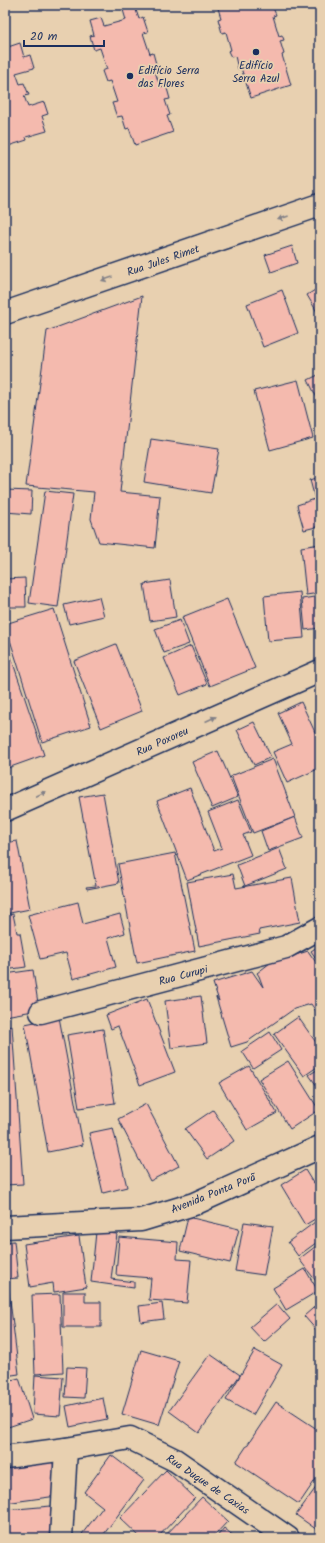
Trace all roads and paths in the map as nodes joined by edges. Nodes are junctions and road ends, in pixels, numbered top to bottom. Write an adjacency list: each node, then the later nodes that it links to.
1 (320, 205): 2 (street, Rua Jules Rimet, one-way to 2)
2 (5, 313)
3 (320, 672): 4 (street, Rua Poxoreu, one-way to 3)
4 (5, 810)
5 (320, 928): 6 (street, Rua Curupi)
6 (41, 1012)
7 (320, 1148): 8 (street, Avenida Ponta Porã)
8 (5, 1228)
9 (66, 1449): 10 (street, Rua Duque de Caxias); 11 (street); 12 (street, Rua Duque de Caxias)
10 (5, 1457)
11 (61, 1538)
12 (288, 1538)

